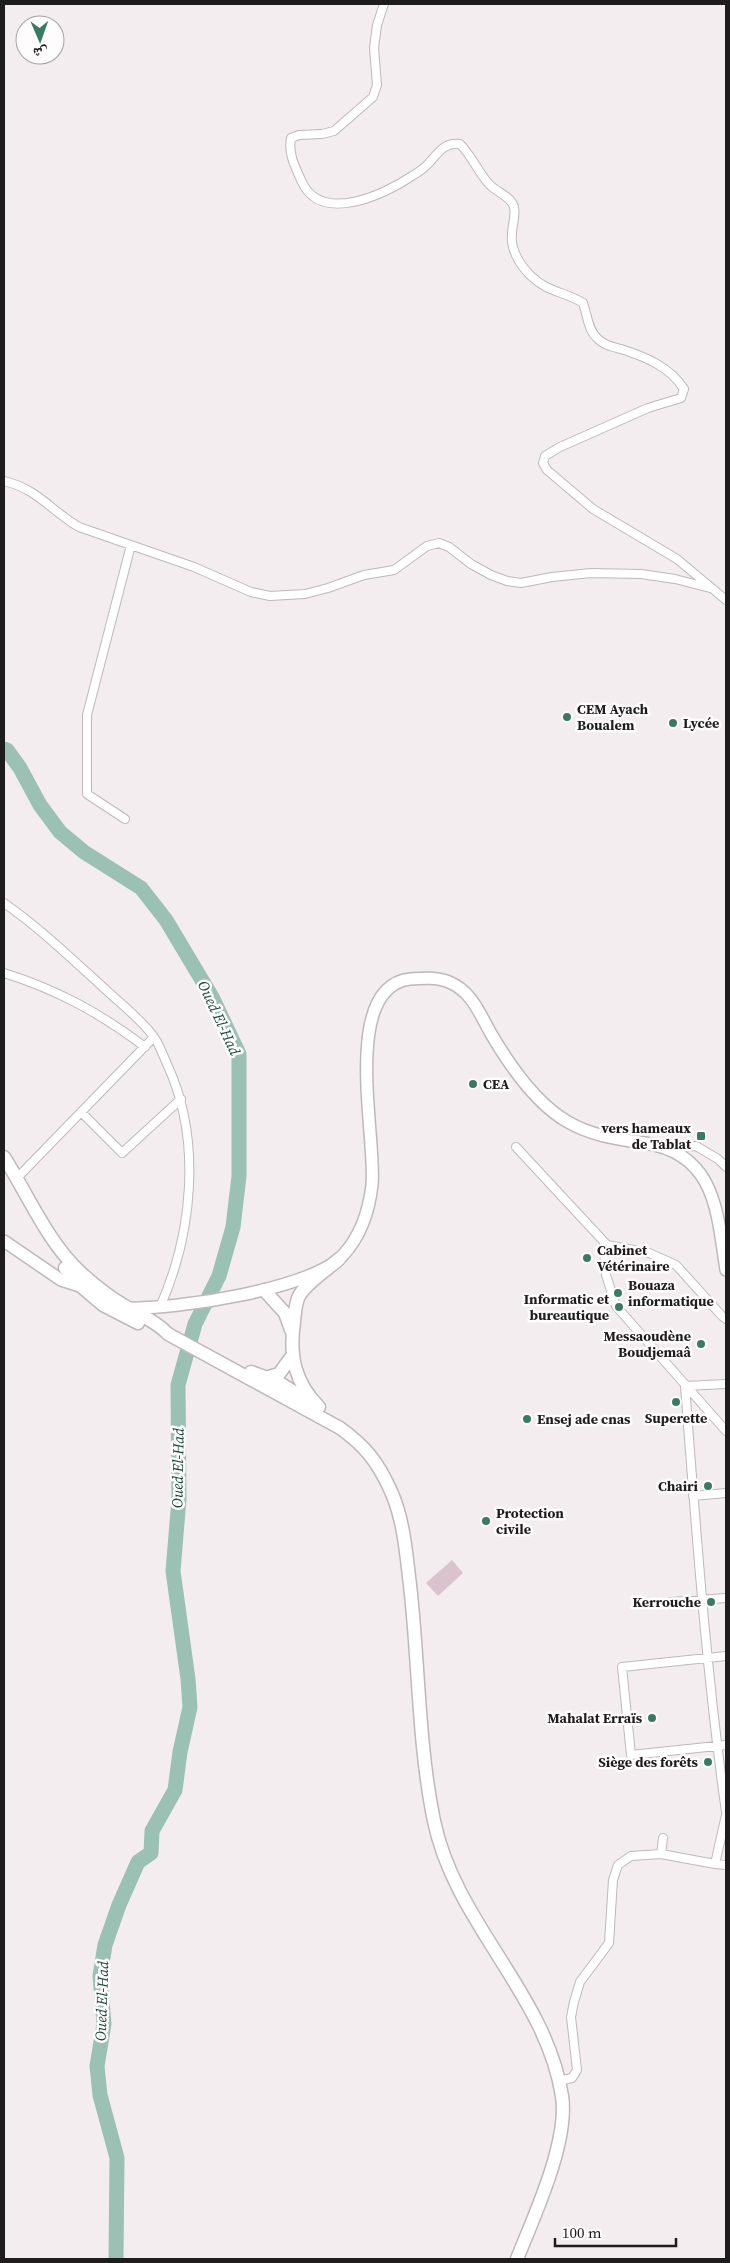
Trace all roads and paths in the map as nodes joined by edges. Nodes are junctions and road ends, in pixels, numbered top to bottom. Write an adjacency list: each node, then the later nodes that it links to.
1 (384, 4): 4 (street)
2 (4, 481): 3 (street)
3 (132, 545): 4 (street); 6 (street)
4 (712, 588): 5 (street)
5 (726, 600)
6 (125, 819)
7 (4, 903): 9 (street)
8 (4, 973): 10 (street)
9 (154, 1037): 10 (street); 11 (street)
10 (145, 1047): 12 (street)
11 (182, 1099): 12 (street); 28 (street)
12 (82, 1113): 18 (street)
13 (516, 1147): 21 (street)
14 (667, 1148): 17 (street); 19 (main road); 22 (main road)
15 (4, 1158): 18 (main road)
16 (4, 1166): 24 (main road)
17 (726, 1167)
18 (17, 1178): 25 (main road)
19 (723, 1228): 23 (main road)
20 (4, 1241): 24 (main road)
21 (607, 1245): 30 (street); 39 (street)
22 (339, 1259): 26 (main road); 32 (main road)
23 (726, 1270)
24 (83, 1288): 25 (main road); 33 (main road)
25 (100, 1288): 29 (main road)
26 (264, 1290): 27 (main road); 32 (main road)
27 (180, 1304): 28 (main road); 31 (main road)
28 (160, 1307): 29 (main road)
29 (127, 1308): 31 (main road)
30 (726, 1319)
31 (158, 1324): 33 (main road)
32 (292, 1333): 34 (main road)
33 (168, 1334): 35 (main road)
34 (292, 1356): 37 (main road); 40 (main road)
35 (224, 1364): 36 (main road); 37 (main road)
36 (246, 1376): 37 (main road); 41 (main road)
37 (269, 1378): 40 (main road)
38 (726, 1384): 39 (street)
39 (685, 1386): 42 (street); 44 (street)
40 (319, 1407): 41 (main road)
41 (340, 1428): 57 (main road)
42 (726, 1431)
43 (726, 1493): 44 (street)
44 (693, 1496): 46 (street)
45 (726, 1598): 46 (street)
46 (702, 1600): 47 (street); 49 (street)
47 (671, 1602)
48 (726, 1656): 49 (street)
49 (709, 1658): 51 (street); 51 (street)
50 (726, 1745): 51 (street)
51 (717, 1746): 52 (street)
52 (726, 1814): 55 (street)
53 (662, 1838): 54 (street)
54 (661, 1854): 55 (street); 57 (street)
55 (715, 1864): 56 (street)
56 (726, 1865)
57 (558, 2081): 58 (main road)
58 (517, 2259)

